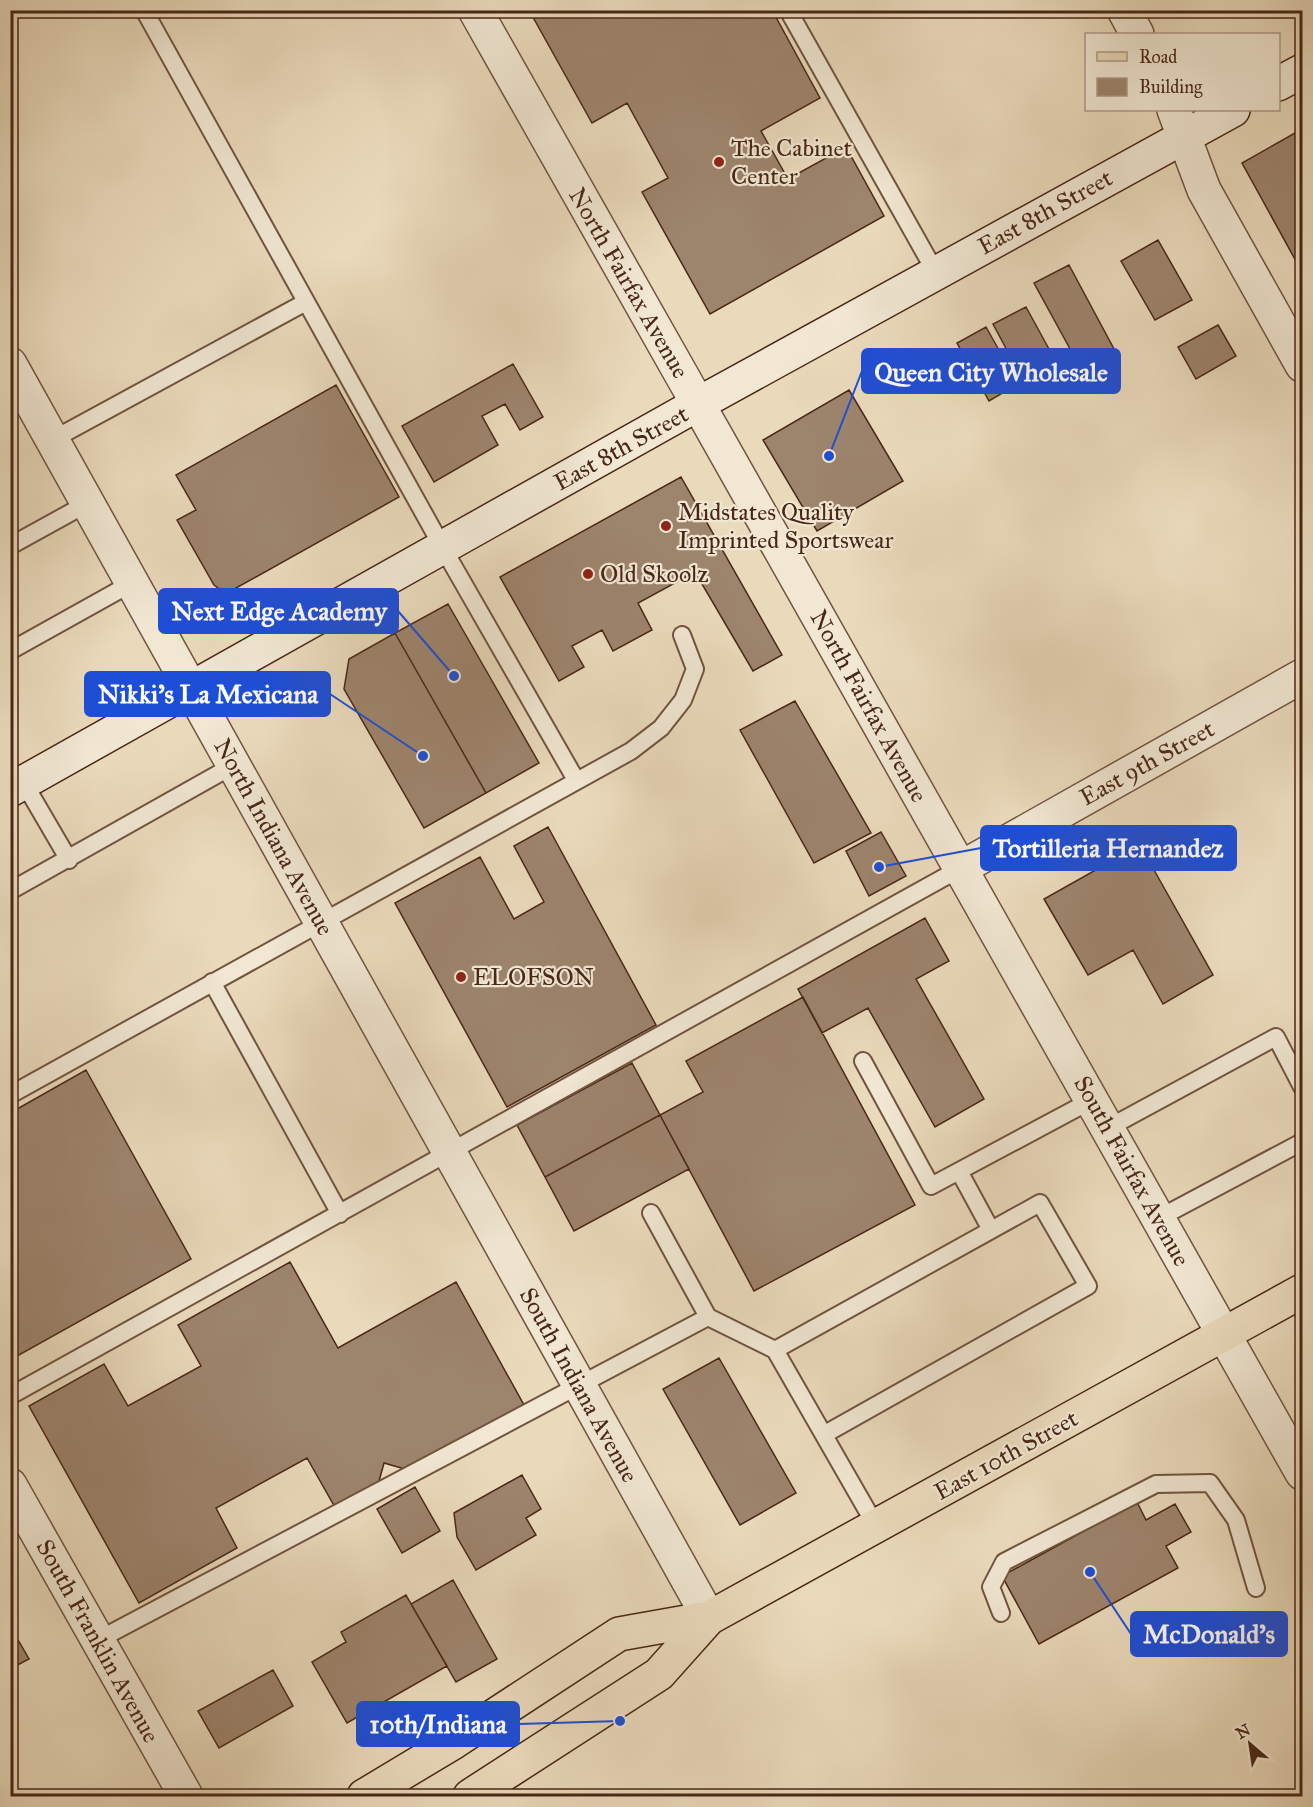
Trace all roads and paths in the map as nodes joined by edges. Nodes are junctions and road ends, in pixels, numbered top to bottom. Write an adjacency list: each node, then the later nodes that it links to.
1 (144, 10): 11 (lane)
2 (475, 10): 14 (street, North Fairfax Avenue)
3 (788, 10): 10 (lane)
4 (1124, 10): 5 (street)
5 (1136, 33)
6 (1302, 71): 7 (street)
7 (1280, 83)
8 (1229, 111): 9 (street, East 8th Street)
9 (1179, 123): 10 (street, East 8th Street); 13 (street)
10 (936, 273): 14 (street, East 8th Street)
11 (306, 302): 15 (lane); 18 (lane)
12 (10, 364): 15 (street, North Indiana Avenue)
13 (1302, 365)
14 (698, 404): 18 (street, East 8th Street); 28 (street, North Fairfax Avenue)
15 (52, 440): 16 (street, North Indiana Avenue)
16 (88, 503): 17 (lane); 19 (street, North Indiana Avenue)
17 (10, 546)
18 (443, 548): 23 (street, East 8th Street); 25 (lane)
19 (132, 583): 21 (lane); 23 (street, North Indiana Avenue)
20 (682, 635): 25 (lane)
21 (10, 651)
22 (1302, 676): 28 (street, East 9th Street)
23 (191, 689): 24 (street, North Indiana Avenue); 26 (street, East 8th Street)
24 (234, 765): 27 (lane); 30 (street, North Indiana Avenue)
25 (576, 780): 30 (lane)
26 (17, 787): 27 (lane)
27 (69, 860): 29 (lane)
28 (961, 868): 35 (street, South Fairfax Avenue); 38 (lane)
29 (10, 891)
30 (321, 922): 31 (lane); 38 (street, North Indiana Avenue)
31 (212, 982): 34 (lane); 41 (lane)
32 (863, 1061): 39 (lane)
33 (1302, 1087): 36 (lane)
34 (10, 1095)
35 (1092, 1100): 36 (street, South Fairfax Avenue); 39 (lane)
36 (1108, 1128): 42 (street, South Fairfax Avenue)
37 (1302, 1142): 42 (lane)
38 (450, 1152): 41 (lane); 48 (street, South Indiana Avenue)
39 (959, 1170): 43 (lane)
40 (651, 1213): 45 (lane)
41 (340, 1214): 49 (lane)
42 (1159, 1218): 46 (street, South Fairfax Avenue)
43 (991, 1230): 47 (lane); 50 (lane)
44 (1302, 1291): 46 (main road, East 10th Street)
45 (708, 1317): 47 (lane); 48 (lane)
46 (1224, 1335): 51 (street, South Fairfax Avenue); 53 (main road, East 10th Street)
47 (775, 1350): 50 (lane)
48 (579, 1385): 56 (street, South Indiana Avenue); 57 (lane)
49 (10, 1396)
50 (825, 1434): 53 (lane)
51 (1302, 1473)
52 (10, 1485): 57 (street, South Franklin Avenue)
53 (876, 1526): 56 (main road, East 10th Street)
54 (1256, 1588): 55 (lane)
55 (1001, 1613)
56 (709, 1618): 59 (main road, East 10th Street); 60 (main road, East 10th Street)
57 (98, 1640): 58 (street, South Franklin Avenue)
58 (186, 1797)
59 (364, 1797)
60 (470, 1797)

